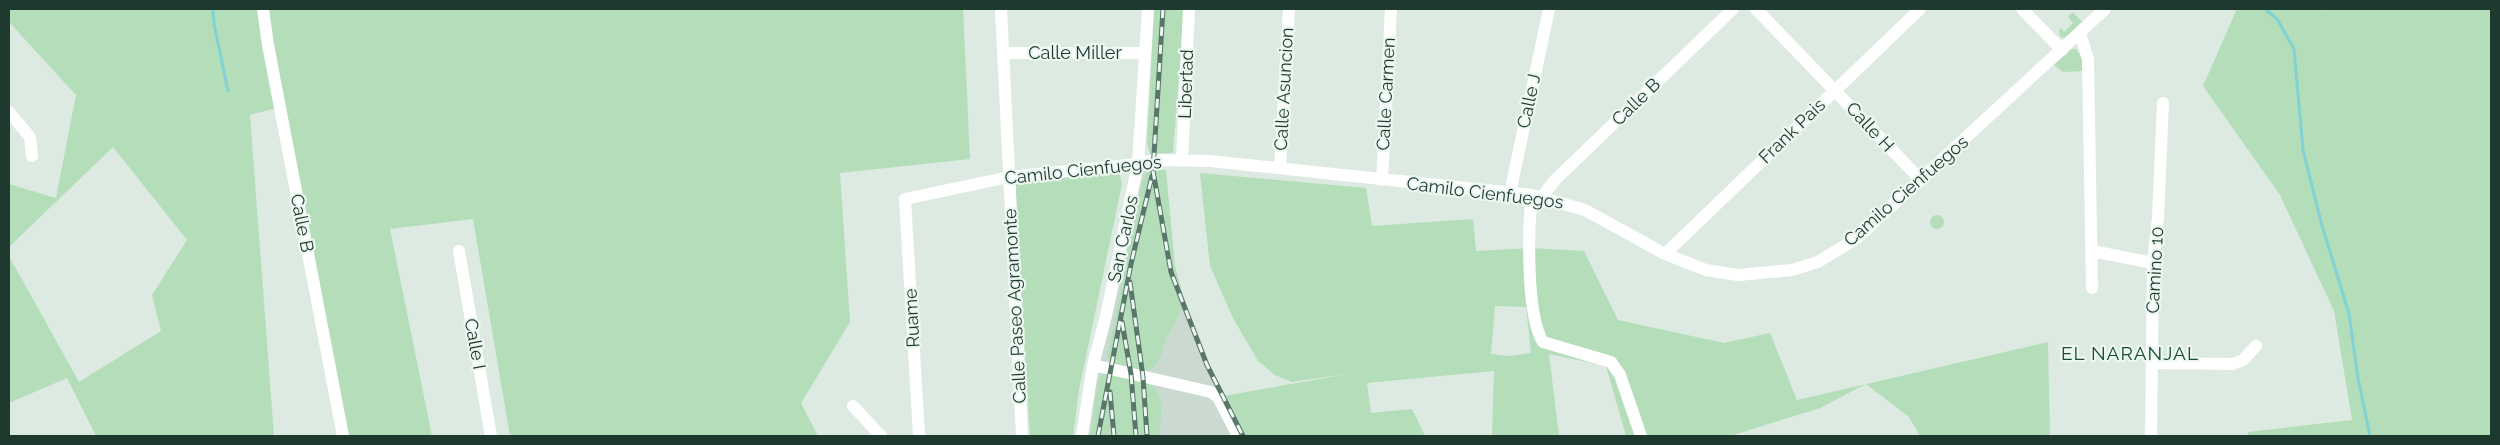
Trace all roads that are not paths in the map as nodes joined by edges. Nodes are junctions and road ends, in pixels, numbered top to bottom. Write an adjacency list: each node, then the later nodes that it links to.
1 (263, 9): 39 (street, Calle B)
2 (1001, 9): 15 (street, Calle Paseo Agramonte)
3 (1148, 9): 16 (street, San Carlos)
4 (1189, 9): 21 (street, Libertad)
5 (1289, 9): 23 (street, Calle Asuncion)
6 (1391, 9): 25 (street, Calle Carmen)
7 (1549, 9): 27 (street, Calle J)
8 (1733, 9): 28 (street, Calle B)
9 (1756, 9): 17 (street, Calle H)
10 (1920, 9): 17 (street, Frank Pais)
11 (2022, 9): 14 (street)
12 (2105, 9): 13 (street, Camilo Cienfuegos)
13 (2080, 33): 14 (street, Camilo Cienfuegos); 31 (street)
14 (2062, 50): 26 (street, Camilo Cienfuegos)
15 (1004, 53): 16 (street, Calle Miller); 24 (street, Calle Paseo Agramonte)
16 (1145, 53): 22 (street, San Carlos)
17 (1835, 90): 26 (street, Calle H); 32 (street, Frank Pais)
18 (2162, 103): 33 (street, Camino 10)
19 (9, 112): 20 (street)
20 (32, 156)
21 (1182, 160): 22 (street, Camilo Cienfuegos); 23 (street, Camilo Cienfuegos)
22 (1138, 164): 24 (street, Camilo Cienfuegos); 37 (street, San Carlos)
23 (1280, 168): 25 (street, Camilo Cienfuegos)
24 (1008, 177): 29 (street, Camilo Cienfuegos); 43 (street, Calle Paseo Agramonte)
25 (1382, 180): 27 (street, Camilo Cienfuegos)
26 (1920, 180): 32 (street, Camilo Cienfuegos)
27 (1510, 193): 28 (street, Camilo Cienfuegos)
28 (1537, 196): 32 (street, Camilo Cienfuegos); 46 (street)
29 (905, 199): 42 (street, Ruame)
30 (459, 251): 40 (street, Calle I)
31 (2092, 251): 33 (street); 34 (street)
32 (1665, 254)
33 (2153, 263): 36 (street, Camino 10)
34 (2092, 288)
35 (2256, 346): 36 (street)
36 (2152, 363): 47 (street, Camino 10)
37 (1093, 366): 44 (street, San Carlos); 45 (street)
38 (853, 406): 41 (street)
39 (342, 436)
40 (491, 436)
41 (881, 436)
42 (919, 436)
43 (1022, 436)
44 (1082, 436)
45 (1238, 436)
46 (1641, 436)
47 (2151, 436)

